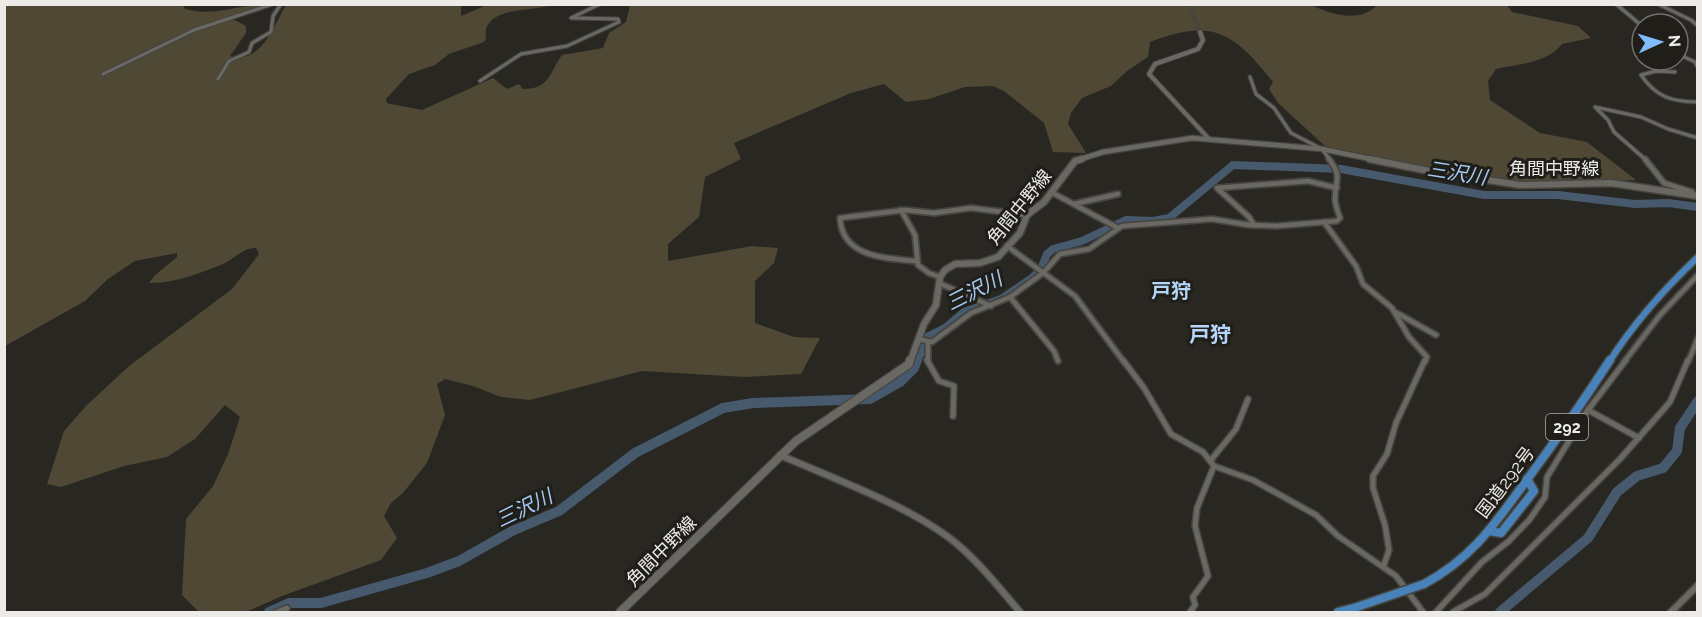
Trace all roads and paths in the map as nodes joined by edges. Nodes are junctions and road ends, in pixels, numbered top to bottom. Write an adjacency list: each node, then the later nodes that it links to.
1 (273, 4): 10 (street)
2 (281, 4): 12 (street)
3 (600, 4): 13 (street)
4 (1616, 4): 6 (street)
5 (1658, 4): 7 (street)
6 (1630, 16)
7 (1698, 26)
8 (1200, 32): 16 (street)
9 (1652, 72): 14 (street)
10 (103, 74)
11 (1250, 77): 17 (street)
12 (218, 79)
13 (480, 81)
14 (1698, 102)
15 (1698, 138): 21 (street)
16 (1209, 139): 17 (main road, 角間中野線); 19 (main road, 角間中野線)
17 (1322, 149): 18 (street); 21 (main road, 角間中野線)
18 (1337, 188): 25 (street); 26 (street)
19 (1051, 192): 22 (street); 24 (main road, 角間中野線)
20 (1118, 194): 22 (street)
21 (1698, 195)
22 (1074, 204): 27 (street)
23 (901, 210): 24 (street); 30 (street); 30 (street)
24 (1027, 215): 28 (main road, 角間中野線)
25 (1324, 222): 26 (street); 36 (street)
26 (1254, 225): 27 (street)
27 (1116, 227): 31 (street)
28 (1007, 246): 31 (street); 33 (main road, 角間中野線)
29 (1698, 258): 57 (highway, 国道292号 / 292, bridge)
30 (915, 261): 33 (street)
31 (1043, 273): 34 (street); 47 (street)
32 (1698, 275): 43 (street)
33 (939, 280): 35 (street); 39 (main road, 角間中野線)
34 (1010, 297): 35 (street); 41 (street)
35 (992, 306): 40 (street)
36 (1395, 312): 37 (street); 48 (street)
37 (1436, 335)
38 (1698, 338): 45 (street)
39 (918, 339): 40 (street); 46 (main road, 角間中野線)
40 (928, 342): 44 (street)
41 (1058, 361)
42 (1248, 399): 47 (street)
43 (1588, 410): 45 (street); 59 (street)
44 (953, 416)
45 (1639, 438): 60 (street)
46 (780, 455): 53 (main road, 角間中野線); 54 (street)
47 (1213, 464): 48 (street); 50 (street)
48 (1384, 565): 58 (street)
49 (1698, 585): 61 (street)
50 (1195, 605): 55 (street); 56 (street)
51 (287, 608): 52 (street)
52 (277, 612)
53 (620, 612)
54 (1020, 612)
55 (1190, 612)
56 (1198, 612)
57 (1338, 612)
58 (1423, 612)
59 (1436, 612)
60 (1452, 612)
61 (1671, 612)

